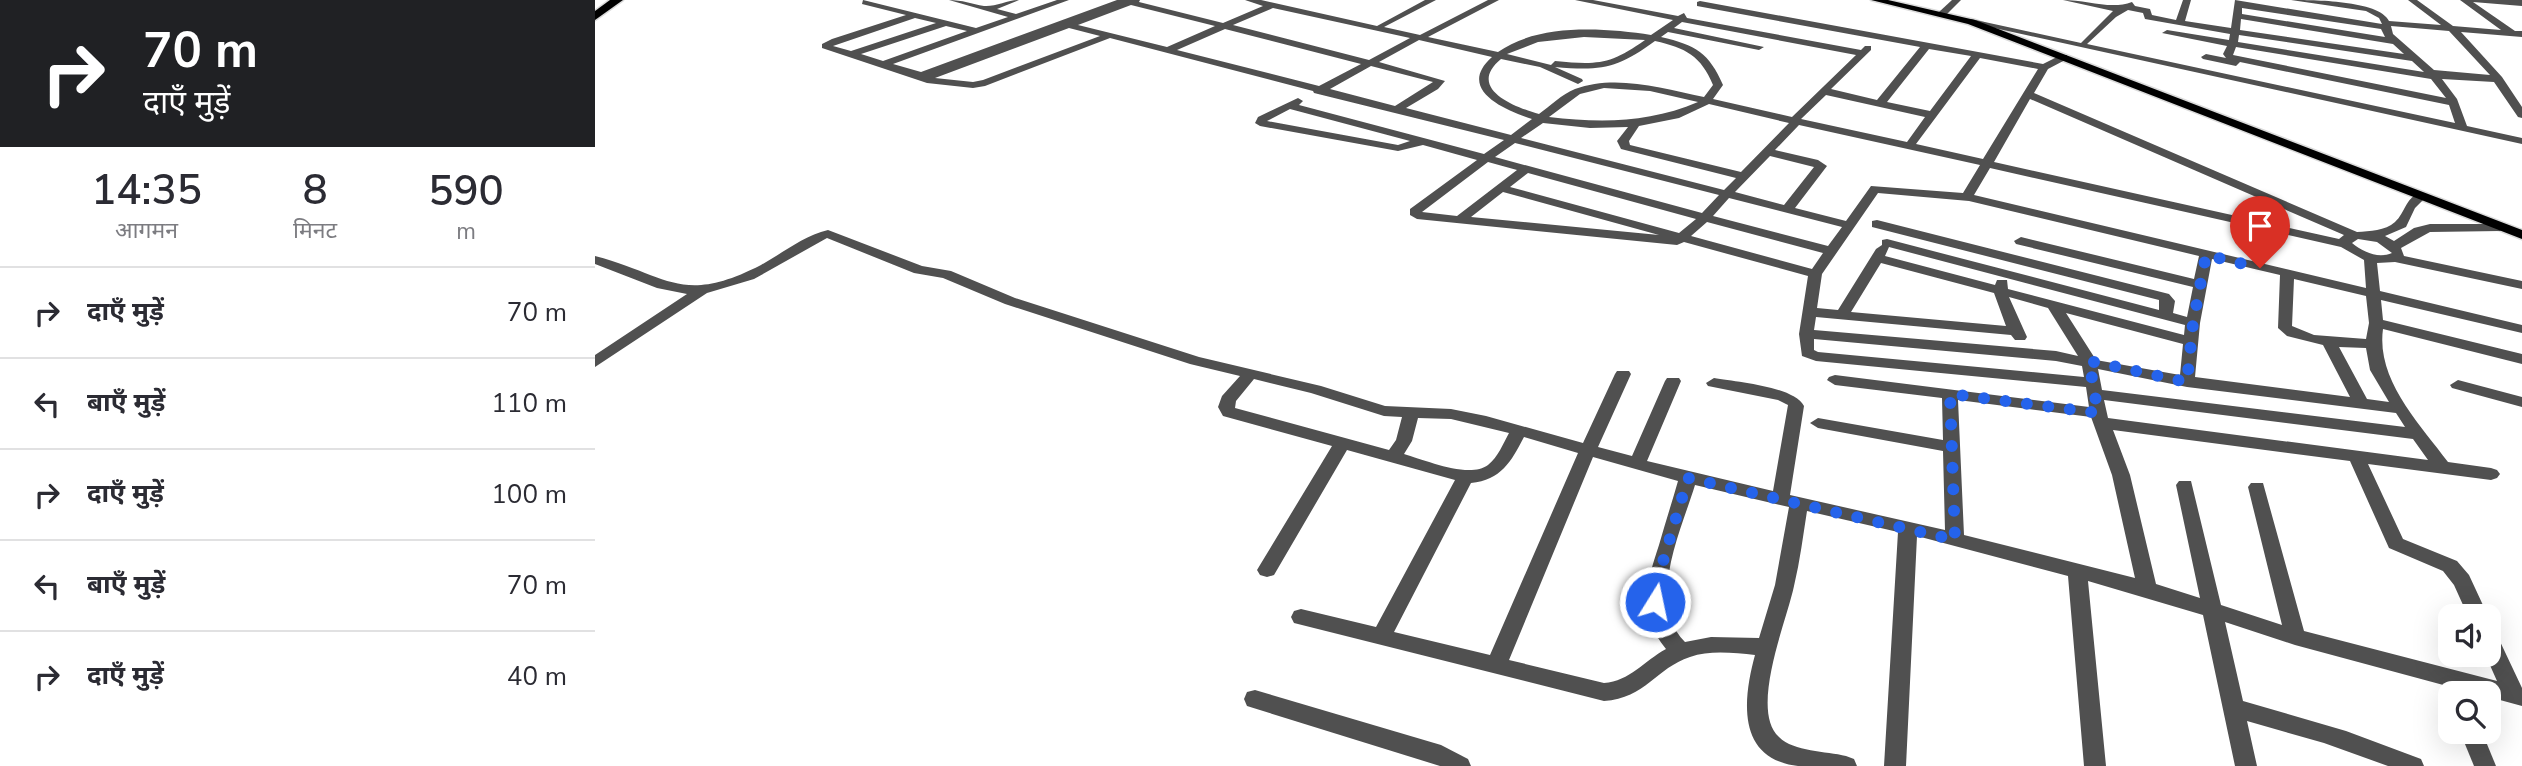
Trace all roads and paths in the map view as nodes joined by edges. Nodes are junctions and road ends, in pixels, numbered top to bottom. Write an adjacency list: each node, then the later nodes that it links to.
1 (601, 0): 27 (highway)
2 (617, 0): 34 (highway)
3 (953, 0): 30 (street)
4 (1015, 0): 30 (street)
5 (1065, 0): 35 (street)
6 (1249, 0): 25 (street)
7 (1410, 0): 24 (street)
8 (1495, 0): 52 (street)
9 (1579, 0): 36 (street)
10 (1876, 0): 32 (main road)
11 (1957, 0): 32 (street)
12 (2067, 0): 29 (street)
13 (2141, 0): 29 (street)
14 (2187, 0): 39 (street)
15 (2295, 0): 16 (street)
16 (2302, 0): 31 (street)
17 (2358, 0): 31 (street)
18 (2412, 0): 45 (street)
19 (2464, 0): 50 (street)
20 (2475, 0): 26 (street)
21 (1130, 1): 40 (street); 41 (street); 55 (street)
22 (1702, 1): 36 (street); 53 (street)
23 (865, 2): 33 (street)
24 (1429, 2): 42 (street)
25 (1271, 3): 41 (street); 42 (street); 52 (street)
26 (2522, 3)
27 (595, 4)
28 (2238, 7): 43 (street); 47 (street); 58 (street)
29 (2122, 8): 39 (street); 57 (street)
30 (988, 9): 35 (street)
31 (2368, 9): 43 (street)
32 (1942, 14): 37 (main road)
33 (915, 15): 38 (street); 64 (street)
34 (595, 16)
35 (1017, 17): 46 (street)
36 (1679, 19): 44 (street); 63 (street)
37 (1971, 22): 48 (street); 67 (main road)
38 (946, 23): 46 (street); 64 (street)
39 (2180, 23): 47 (street)
40 (1069, 25): 51 (street); 79 (street)
41 (1226, 25): 62 (street); 71 (street)
42 (1381, 25): 52 (street)
43 (2386, 25): 45 (street); 58 (street)
44 (1666, 29): 54 (street); 61 (street)
45 (2453, 30): 50 (street); 81 (street)
46 (977, 31): 55 (street); 72 (street)
47 (2234, 31): 59 (street); 70 (street)
48 (2027, 33): 57 (street); 99 (street)
49 (2167, 33): 59 (street)
50 (2518, 34): 56 (street)
51 (1108, 36): 62 (street); 79 (street)
52 (1421, 36): 65 (street); 71 (street)
53 (1880, 37): 60 (street); 63 (street)
54 (1652, 39): 65 (street); 69 (street); 89 (street)
55 (1013, 41): 79 (street)
56 (2522, 41)
57 (2085, 42): 77 (street)
58 (2396, 42): 70 (street)
59 (2232, 44): 75 (street); 78 (street)
60 (1926, 46): 66 (street); 91 (street)
61 (1759, 47)
62 (1167, 51): 84 (street)
63 (1863, 53): 86 (street)
64 (851, 54): 72 (street)
65 (1501, 54): 73 (street); 82 (street); 96 (street)
66 (1977, 55): 74 (street); 94 (street)
67 (2064, 57): 74 (street); 111 (main road)
68 (2206, 57): 77 (street)
69 (1626, 58): 73 (street); 76 (street)
70 (2416, 59): 78 (street)
71 (1371, 62): 84 (street); 93 (street)
72 (883, 64): 79 (street)
73 (1594, 66): 76 (street); 82 (street)
74 (2044, 67): 88 (street)
75 (2283, 68): 80 (street); 85 (street)
76 (1625, 73): 83 (street); 89 (street)
77 (2234, 74): 87 (street)
78 (2436, 75): 81 (street); 85 (street)
79 (921, 76)
80 (2326, 77): 87 (street); 90 (street)
81 (2498, 79): 95 (street)
82 (1579, 86): 83 (street); 96 (street)
83 (1604, 86): 89 (street)
84 (1320, 89): 92 (street); 93 (street)
85 (2446, 89): 90 (street)
86 (1824, 92): 91 (street); 97 (street)
87 (2319, 93): 99 (street)
88 (2027, 94): 106 (street); 126 (street)
89 (1710, 100): 97 (street); 98 (street)
90 (2451, 102): 99 (street)
91 (1880, 103): 94 (street)
92 (1288, 105): 102 (street); 102 (street)
93 (1397, 109): 100 (street)
94 (1933, 115): 103 (street)
95 (2522, 115)
96 (1540, 119): 98 (street); 100 (street)
97 (1797, 119): 103 (street); 104 (street); 106 (street)
98 (1635, 124): 108 (street)
99 (2461, 126): 101 (street)
100 (1512, 139): 105 (street); 110 (street)
101 (2522, 140)
102 (1421, 142): 105 (street)
103 (1912, 142): 106 (street)
104 (1767, 152): 108 (street); 113 (street)
105 (1486, 158): 107 (street); 117 (street)
106 (1987, 162): 112 (street); 126 (street)
107 (1526, 169): 109 (street); 116 (street)
108 (1744, 176): 110 (street)
109 (1501, 188): 117 (street); 125 (street)
110 (1726, 194): 113 (street); 116 (street)
111 (2421, 196): 114 (street); 120 (main road)
112 (1969, 197): 115 (street); 119 (street)
113 (1787, 210): 119 (street)
114 (2407, 212): 121 (street); 124 (street)
115 (2035, 215): 127 (street); 130 (street)
116 (1704, 218): 125 (street); 129 (street)
117 (1459, 220): 125 (street)
118 (1877, 224): 122 (street)
119 (1848, 225): 129 (street)
120 (2500, 226): 121 (street); 123 (main road)
121 (2441, 227): 131 (street)
122 (1896, 229): 128 (street); 135 (street)
123 (2522, 235)
124 (2373, 237): 126 (street); 131 (street)
125 (1683, 238): 137 (street)
126 (2350, 238): 133 (street)
127 (2021, 240): 130 (street); 135 (street)
128 (1887, 243): 134 (street); 138 (street)
129 (1830, 251): 137 (street)
130 (2131, 252): 132 (street); 140 (street)
131 (2395, 252): 133 (street); 141 (street)
132 (2206, 255): 139 (street); 140 (street)
133 (2370, 257): 144 (street)
134 (1878, 258): 143 (street); 147 (street)
135 (2013, 259): 138 (street); 148 (street)
136 (595, 260): 142 (street)
137 (1815, 274): 146 (street)
138 (2005, 274): 143 (street); 148 (street)
139 (2287, 274): 144 (street); 154 (street)
140 (2201, 285): 149 (street)
141 (2522, 285)
142 (704, 288): 160 (street); 161 (street)
143 (2000, 290): 145 (street); 152 (street)
144 (2374, 294): 150 (street); 151 (street)
145 (2053, 304): 155 (street); 159 (street)
146 (1808, 312): 147 (street); 153 (street)
147 (1842, 315): 152 (street)
148 (2165, 316): 149 (street)
149 (2193, 323): 155 (street)
150 (2376, 323): 156 (street); 158 (street)
151 (2522, 330)
152 (2017, 331): 157 (street)
153 (1806, 334): 157 (street); 168 (street)
154 (2327, 339): 156 (street); 171 (street)
155 (2192, 342): 165 (street)
156 (2373, 344): 172 (street)
157 (2029, 353): 159 (street)
158 (2522, 359)
159 (2089, 361): 165 (street); 168 (street)
160 (595, 362)
161 (1250, 374): 173 (street); 178 (street)
162 (1623, 374): 180 (street)
163 (1835, 380): 169 (street)
164 (1673, 381): 183 (street)
165 (2187, 382): 171 (street)
166 (1714, 383): 190 (street)
167 (2458, 385): 170 (street)
168 (2095, 388): 174 (street); 177 (street)
169 (1950, 394): 174 (street); 179 (street)
170 (2522, 402)
171 (2361, 403): 172 (street)
172 (2401, 409): 177 (street)
173 (1411, 413): 176 (street); 182 (street)
174 (2100, 418): 181 (street); 195 (street)
175 (1818, 423): 179 (street)
176 (1519, 430): 180 (street); 186 (street)
177 (2418, 434): 184 (street)
178 (1342, 444): 182 (street); 193 (street)
179 (1952, 447): 192 (street)
180 (1587, 452): 183 (street); 203 (street)
181 (2356, 456): 184 (street); 196 (street)
182 (1393, 457): 186 (street)
183 (1637, 465): 187 (street)
184 (2442, 467): 185 (street)
185 (2491, 474)
186 (1465, 477): 199 (street)
187 (1688, 478): 190 (street); 202 (street)
188 (2185, 485): 197 (street)
189 (2257, 487): 200 (street)
190 (1790, 500): 191 (street); 201 (street)
191 (1908, 527): 192 (street); 212 (street)
192 (1955, 540): 194 (street)
193 (1267, 570)
194 (2077, 571): 195 (street); 213 (street)
195 (2147, 589): 197 (street)
196 (2473, 604)
197 (2211, 610): 200 (street); 208 (street)
198 (1301, 617): 199 (street)
199 (1382, 636): 203 (street)
200 (2295, 637): 205 (street)
201 (1766, 647): 202 (street); 211 (street)
202 (1681, 651): 203 (street)
203 (1497, 663)
204 (2501, 663): 206 (street)
205 (2438, 682)
206 (2518, 696)
207 (1255, 699): 210 (street)
208 (2233, 708): 214 (street); 215 (street)
209 (2476, 744): 216 (street)
210 (1460, 766)
211 (1846, 766)
212 (1895, 766)
213 (2095, 766)
214 (2246, 766)
215 (2413, 766)
216 (2485, 766)

